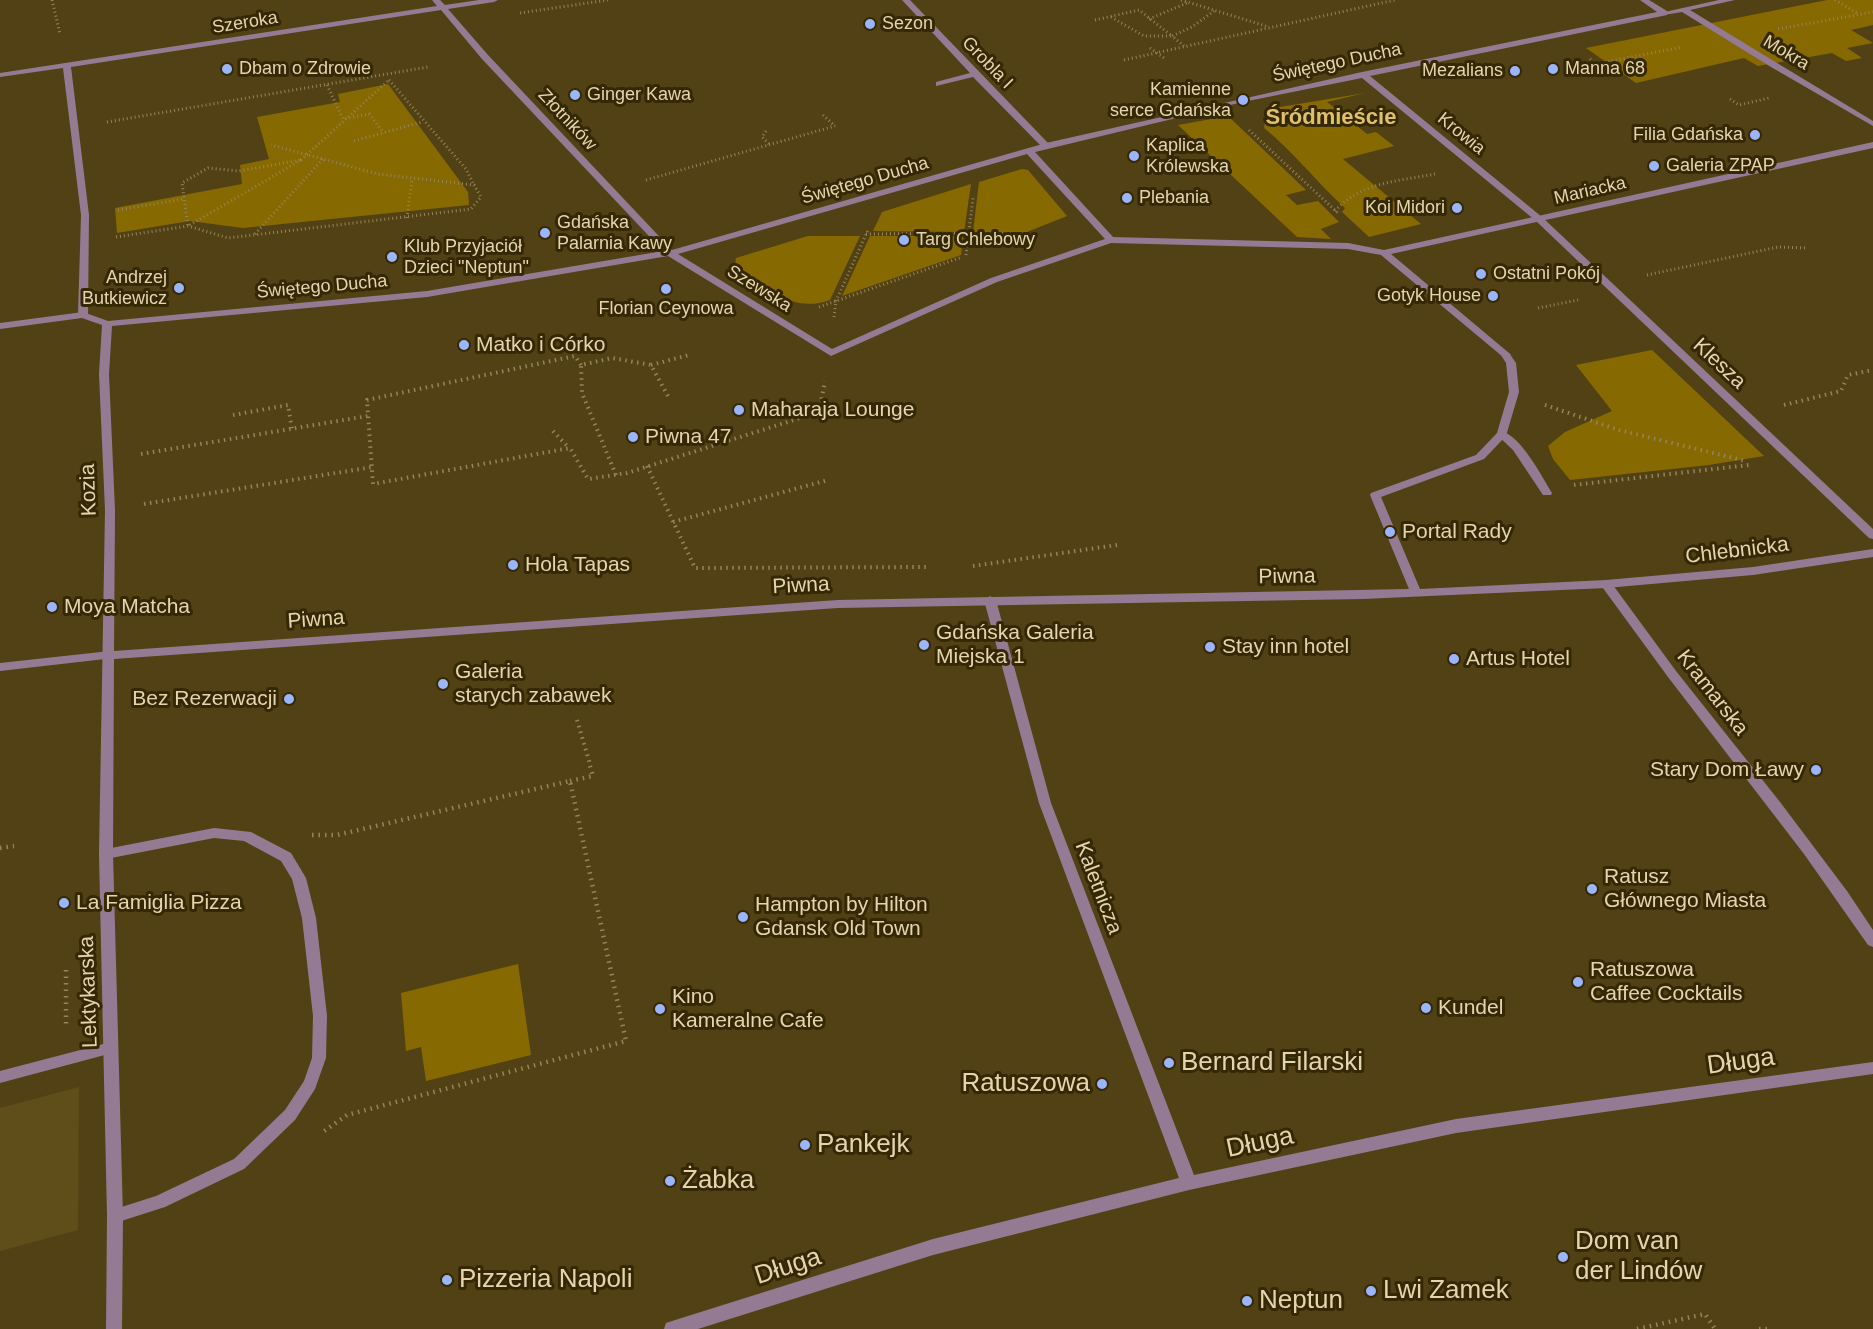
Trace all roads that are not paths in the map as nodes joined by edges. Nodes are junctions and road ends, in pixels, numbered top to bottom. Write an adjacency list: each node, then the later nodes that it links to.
1 (436, 0): 6 (street, Złotników)
2 (494, 0): 6 (street, Szeroka)
3 (906, 0): 10 (street, Grobla I)
4 (1644, 0): 8 (street)
5 (1731, 0): 7 (street, Świętego Ducha)
6 (443, 8): 9 (street, Szeroka); 21 (street, Złotników)
7 (1683, 9): 8 (street, Świętego Ducha); 14 (street, Mokra)
8 (1664, 13): 11 (street, Świętego Ducha)
9 (67, 66): 12 (street, Szeroka); 22 (street)
10 (975, 74): 13 (street); 16 (street, Grobla I)
11 (1362, 74): 16 (street, Świętego Ducha); 18 (street, Krowia)
12 (0, 75)
13 (939, 84)
14 (1873, 124)
15 (1873, 145): 18 (street, Mariacka)
16 (1046, 146): 17 (street, Świętego Ducha)
17 (1029, 151): 19 (street); 21 (street, Świętego Ducha)
18 (1539, 219): 20 (street, Mariacka); 27 (street, Klesza)
19 (1111, 240): 20 (street); 21 (street, Szewska)
20 (1383, 253): 25 (street)
21 (670, 254): 23 (street, Świętego Ducha)
22 (83, 315): 23 (street, Świętego Ducha); 24 (street, Świętego Ducha)
23 (107, 324): 32 (street, Kozia)
24 (0, 326)
25 (1502, 434): 26 (street); 30 (street)
26 (1545, 491)
27 (1873, 535)
28 (1873, 553): 29 (street, Chlebnicka)
29 (1606, 584): 30 (street, Piwna); 35 (street, Kramarska)
30 (1416, 593): 31 (street, Piwna)
31 (990, 600): 32 (street, Piwna); 39 (street, Kaletnicza)
32 (110, 655): 33 (street, Piwna); 34 (street, Lektykarska)
33 (0, 667)
34 (106, 854): 36 (street, Lektykarska); 40 (street)
35 (1873, 941)
36 (111, 1048): 38 (street); 40 (street, Lektykarska)
37 (1873, 1068): 39 (street, Długa)
38 (0, 1077)
39 (1189, 1183): 42 (street, Długa)
40 (115, 1216): 41 (street, Lektykarska)
41 (114, 1329)
42 (672, 1329)

